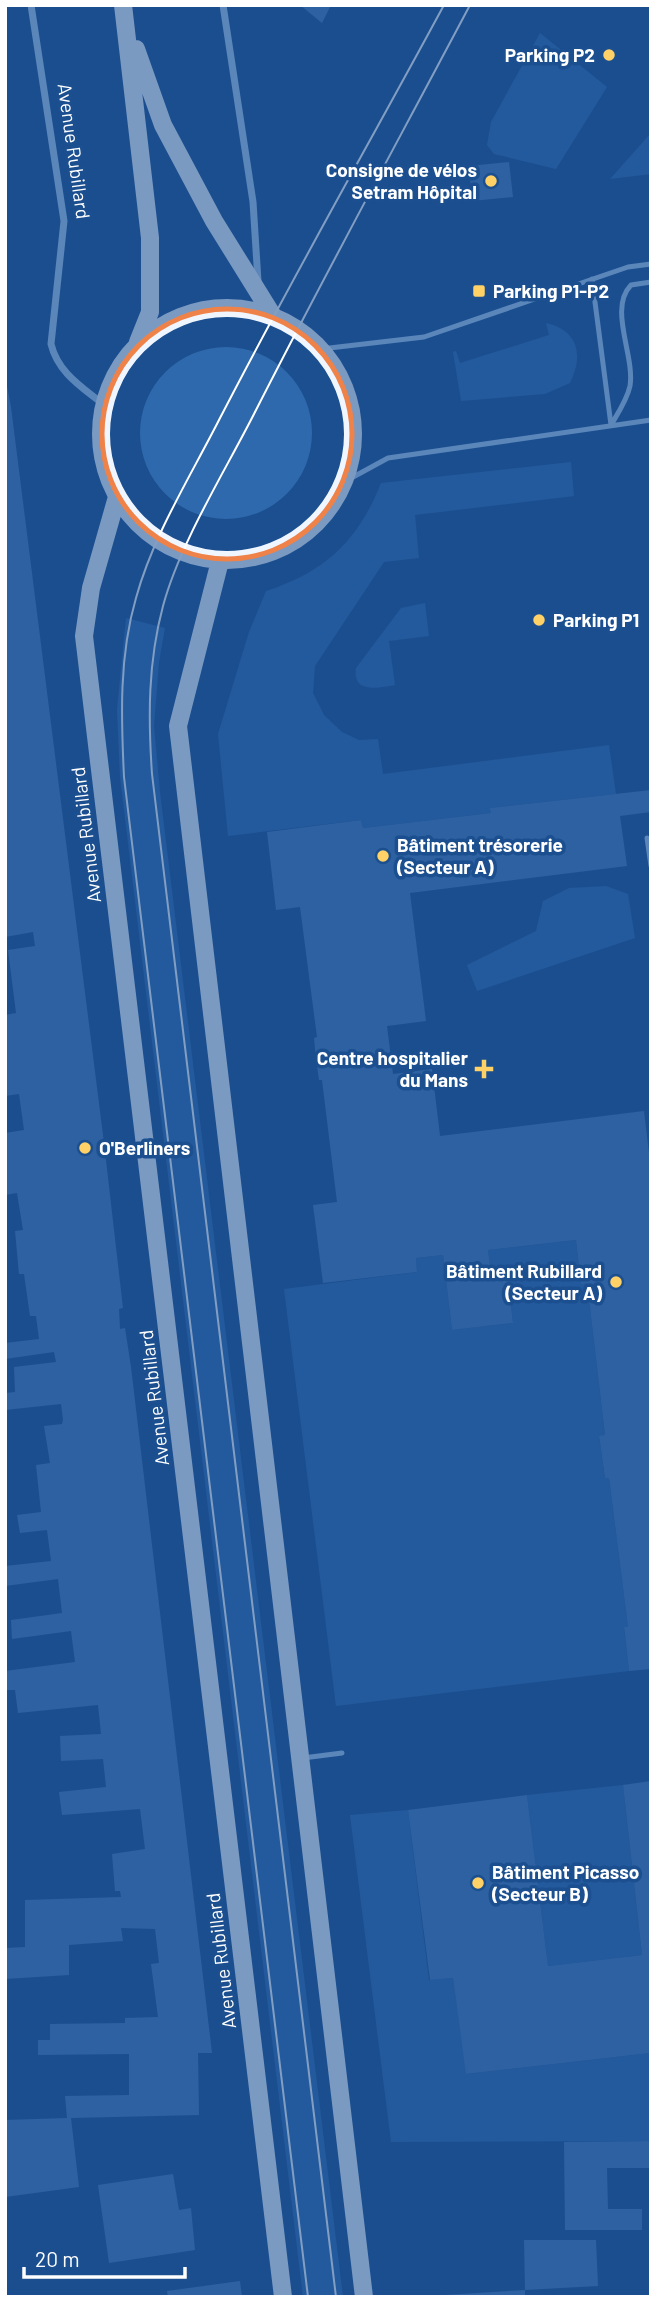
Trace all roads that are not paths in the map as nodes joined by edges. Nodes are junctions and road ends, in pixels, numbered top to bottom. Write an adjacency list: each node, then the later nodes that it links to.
1 (31, 5): 11 (street, Avenue Rubillard)
2 (223, 5): 7 (street)
3 (124, 12): 7 (main road); 9 (main road)
4 (651, 264): 5 (lane)
5 (592, 279): 10 (lane); 13 (lane)
6 (651, 282): 13 (lane)
7 (259, 293): 8 (main road)
8 (273, 316): 9 (main road); 10 (main road)
9 (137, 345): 11 (main road)
10 (321, 349): 14 (main road)
11 (104, 405): 15 (main road)
12 (651, 420): 13 (lane)
13 (611, 425): 14 (lane)
14 (344, 482): 16 (main road)
15 (117, 497): 16 (main road); 21 (main road, Avenue Rubillard)
16 (220, 561): 20 (main road)
17 (647, 838): 18 (lane)
18 (651, 866)
19 (342, 1753): 20 (lane)
20 (300, 1758): 22 (main road)
21 (283, 2297)
22 (364, 2297)

